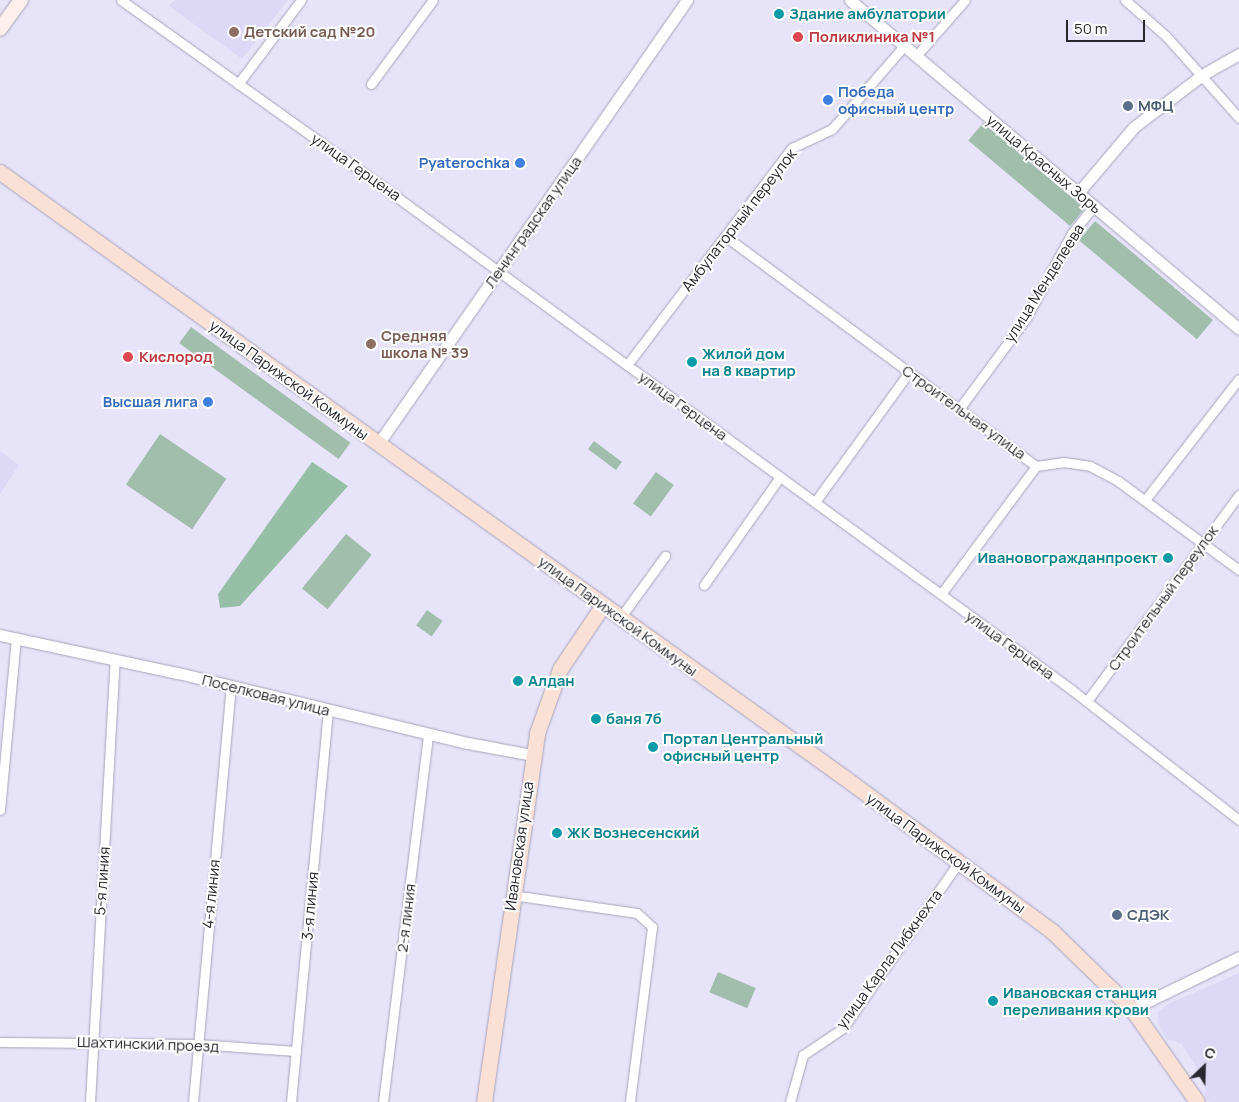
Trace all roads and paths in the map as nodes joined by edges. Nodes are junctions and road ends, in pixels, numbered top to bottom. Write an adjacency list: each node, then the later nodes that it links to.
1 (21, 0): 9 (main road)
2 (121, 0): 14 (street, улица Герцена)
3 (301, 0): 14 (street)
4 (433, 0): 15 (street)
5 (687, 0): 21 (street, Ленинградская улица)
6 (850, 0): 10 (street, улица Красных Зорь)
7 (964, 0): 12 (street)
8 (1125, 0): 13 (street)
9 (0, 29)
10 (904, 46): 12 (street, улица Красных Зорь); 20 (street, Амбулаторный переулок)
11 (1239, 54): 13 (street)
12 (916, 56): 18 (street, улица Красных Зорь)
13 (1202, 75): 16 (street); 18 (street)
14 (238, 84): 21 (street, улица Герцена)
15 (371, 84)
16 (1239, 118)
17 (0, 172): 27 (main road, улица Парижской Коммуны)
18 (1078, 193): 19 (street, улица Красных Зорь)
19 (1094, 206): 22 (street, улица Красных Зорь); 26 (street, улица Менделеева)
20 (725, 236): 23 (street, Амбулаторный переулок); 24 (street, Строительная улица)
21 (499, 271): 23 (street, улица Герцена); 27 (street, Ленинградская улица)
22 (1239, 329)
23 (627, 365): 29 (street, улица Герцена)
24 (909, 372): 26 (street, Строительная улица); 32 (street)
25 (1239, 379): 31 (street)
26 (959, 409): 28 (street, Строительная улица)
27 (378, 444): 38 (main road, улица Парижской Коммуны)
28 (1036, 466): 31 (street, Строительная улица); 37 (street)
29 (780, 477): 32 (street, улица Герцена); 36 (street)
30 (1239, 495): 33 (street, Строительный переулок)
31 (1145, 500): 33 (street, Строительная улица)
32 (815, 502): 37 (street, улица Герцена)
33 (1203, 543): 35 (street, Строительная улица); 44 (street, Строительный переулок)
34 (665, 556): 39 (street)
35 (1239, 570)
36 (704, 585)
37 (941, 594): 44 (street, улица Герцена)
38 (603, 605): 39 (main road, улица Парижской Коммуны); 47 (main road, Ивановская улица)
39 (620, 618): 50 (main road, улица Парижской Коммуны)
40 (0, 634): 41 (street, Поселковая улица)
41 (16, 638): 42 (street, Поселковая улица); 48 (street)
42 (116, 659): 43 (street, Поселковая улица); 54 (street, 5-я линия)
43 (232, 686): 45 (street, Поселковая улица); 56 (street, 4-я линия)
44 (1087, 701): 49 (street, улица Герцена)
45 (328, 710): 46 (street, Поселковая улица); 57 (street, 3-я линия)
46 (428, 734): 47 (street, Поселковая улица); 61 (street, 2-я линия)
47 (532, 755): 51 (main road, Ивановская улица)
48 (0, 810)
49 (1239, 820)
50 (958, 862): 53 (main road, улица Парижской Коммуны); 64 (street, улица Карла Либкнехта)
51 (512, 895): 62 (main road, Ивановская улица); 63 (street)
52 (1239, 957): 53 (street)
53 (1132, 1009): 65 (main road, улица Парижской Коммуны)
54 (92, 1041): 55 (street, Шахтинский проезд); 56 (street, Шахтинский проезд); 58 (street, 5-я линия)
55 (0, 1042)
56 (197, 1044): 57 (street, Шахтинский проезд); 59 (street, 4-я линия)
57 (296, 1051): 60 (street, 3-я линия)
58 (90, 1102)
59 (193, 1102)
60 (291, 1102)
61 (383, 1102)
62 (484, 1102)
63 (630, 1102)
64 (790, 1102)
65 (1197, 1102)

